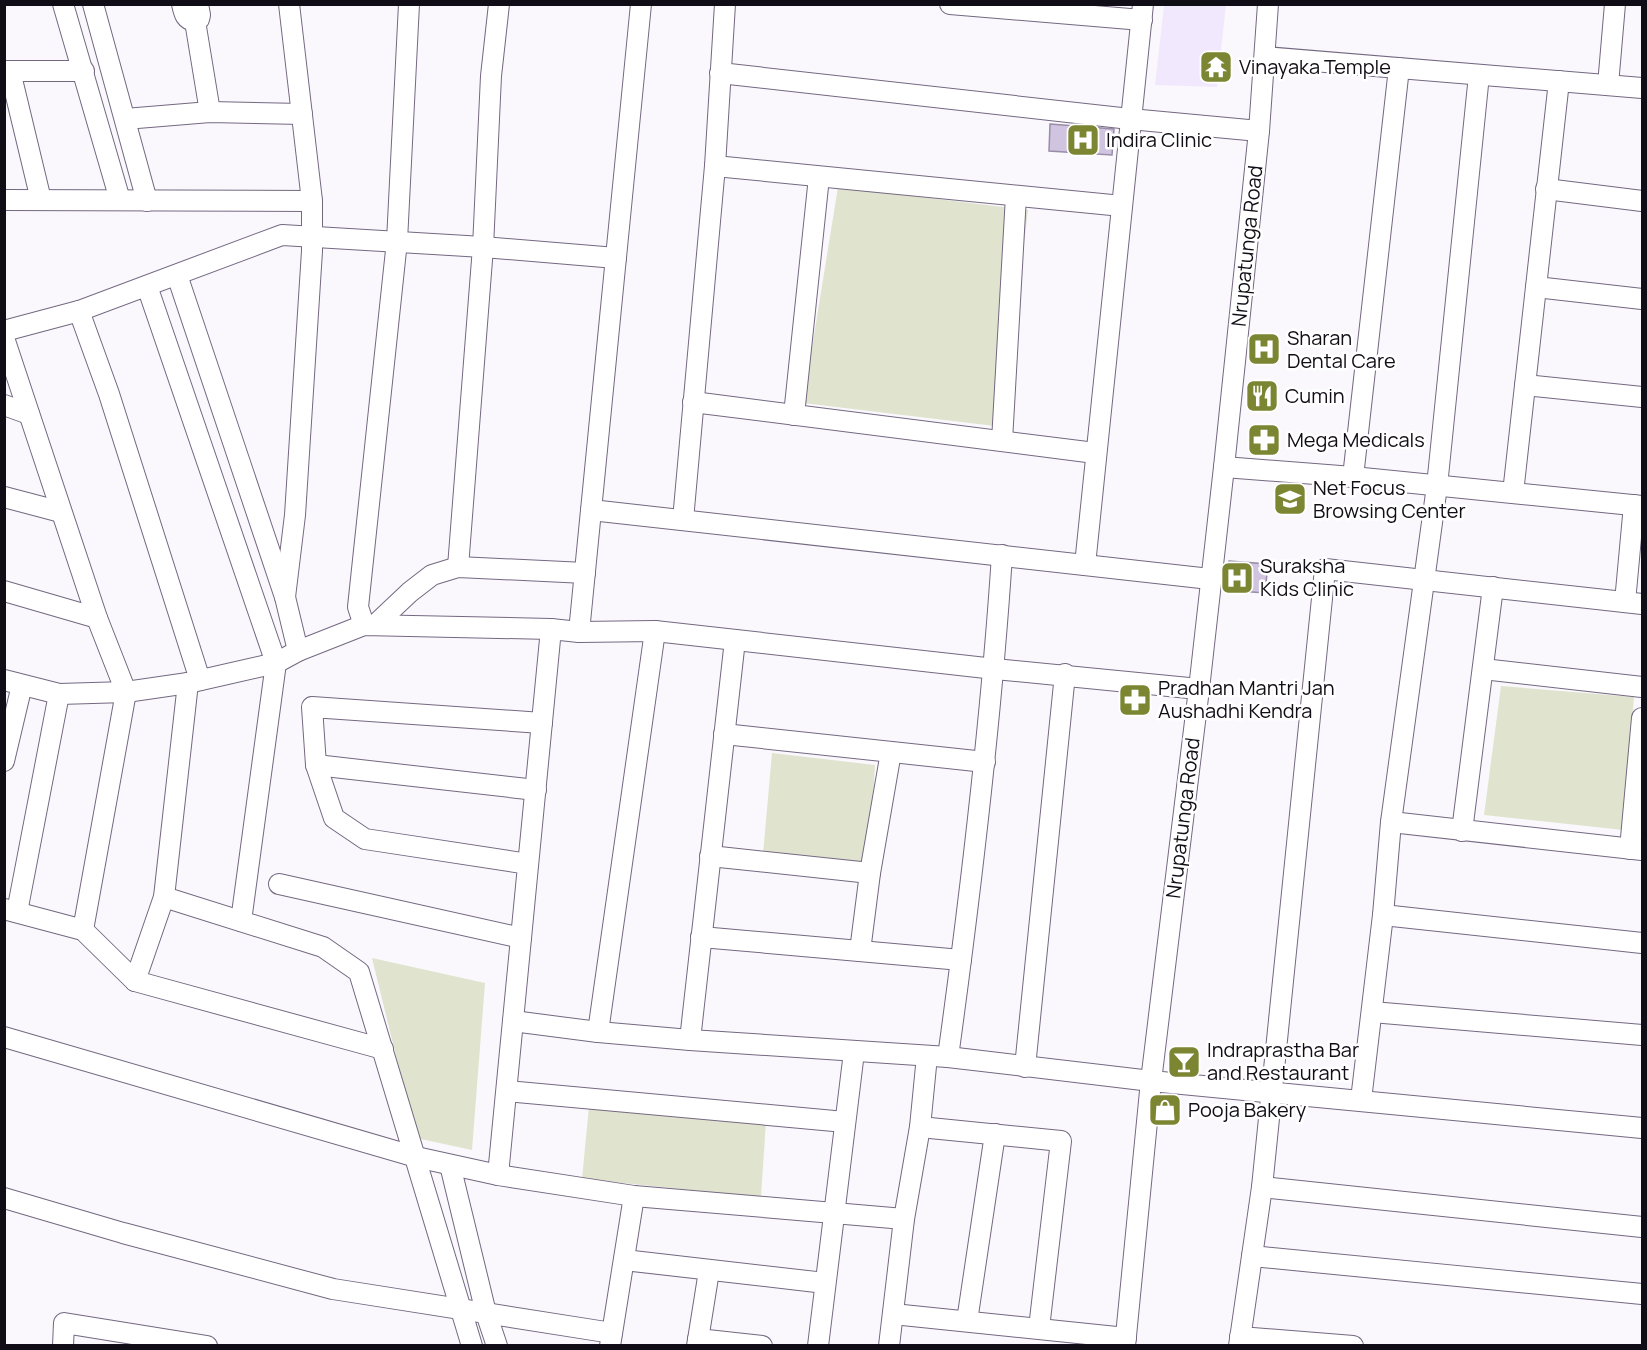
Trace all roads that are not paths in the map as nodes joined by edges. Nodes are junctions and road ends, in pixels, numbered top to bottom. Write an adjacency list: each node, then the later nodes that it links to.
1 (63, 4): 17 (street)
2 (93, 4): 25 (street)
3 (182, 4): 13 (street)
4 (289, 4): 24 (street)
5 (409, 4): 40 (street)
6 (499, 4): 41 (street)
7 (725, 4): 18 (street)
8 (950, 4): 12 (street)
9 (1268, 4): 14 (street, Nrupatunga Road)
10 (1615, 4): 21 (street)
11 (638, 5): 42 (street)
12 (1143, 12): 26 (street)
13 (197, 13): 23 (street)
14 (1265, 57): 15 (street); 27 (street, Nrupatunga Road)
15 (1399, 68): 19 (street); 59 (street)
16 (7, 71): 17 (street); 33 (street)
17 (84, 71): 34 (street)
18 (720, 73): 26 (street); 28 (street)
19 (1479, 75): 20 (street); 60 (street)
20 (1559, 81): 21 (street); 30 (street)
21 (1608, 85): 22 (street)
22 (1642, 88)
23 (210, 112): 24 (street); 25 (street)
24 (302, 114): 36 (street)
25 (124, 119): 35 (street)
26 (1130, 119): 27 (street); 38 (street)
27 (1258, 131): 58 (street, Nrupatunga Road)
28 (715, 166): 29 (street); 52 (street)
29 (819, 177): 31 (street); 55 (street)
30 (1546, 189): 37 (street); 45 (street)
31 (1016, 196): 38 (street); 56 (street)
32 (4, 200): 33 (street)
33 (41, 200): 34 (street)
34 (120, 200): 35 (street)
35 (147, 201): 36 (street)
36 (312, 201): 39 (street)
37 (1642, 201)
38 (1122, 206): 57 (street)
39 (312, 236): 40 (street); 43 (street); 75 (street)
40 (397, 241): 41 (street); 78 (street)
41 (483, 247): 42 (street); 69 (street)
42 (616, 258): 64 (street)
43 (177, 275): 44 (street); 75 (street)
44 (147, 286): 47 (street); 84 (street)
45 (1536, 287): 46 (street); 50 (street)
46 (1642, 298)
47 (79, 311): 48 (street); 89 (street)
48 (4, 331)
49 (4, 338): 54 (street)
50 (1525, 385): 51 (street); 61 (street)
51 (1642, 398)
52 (693, 402): 55 (street); 66 (street)
53 (4, 405): 54 (street)
54 (29, 414): 65 (street)
55 (794, 415): 56 (street)
56 (1002, 441): 57 (street)
57 (1095, 453): 68 (street)
58 (1224, 467): 59 (street); 71 (street, Nrupatunga Road)
59 (1353, 477): 60 (street)
60 (1437, 486): 61 (street); 72 (street)
61 (1513, 493): 63 (street)
62 (4, 497): 65 (street)
63 (1638, 506): 76 (street)
64 (591, 510): 66 (street); 70 (street)
65 (61, 512): 77 (street)
66 (683, 520): 67 (street)
67 (1002, 555): 68 (street); 85 (street)
68 (1084, 565): 71 (street)
69 (458, 567): 70 (street); 78 (street)
70 (585, 573): 81 (street)
71 (1210, 579): 91 (street, Nrupatunga Road)
72 (1424, 580): 73 (street); 102 (street); 133 (street)
73 (1493, 587): 76 (street); 86 (street)
74 (4, 591): 77 (street)
75 (285, 597): 83 (street)
76 (1634, 603)
77 (97, 618): 92 (street)
78 (370, 625): 79 (street); 83 (street)
79 (551, 629): 81 (street); 95 (street)
80 (655, 631): 81 (street); 82 (street); 122 (street)
81 (579, 632)
82 (735, 640): 85 (street); 96 (street)
83 (298, 651): 84 (street)
84 (276, 663): 89 (street); 112 (street)
85 (995, 669): 87 (street); 99 (street)
86 (1483, 669): 90 (street); 103 (street)
87 (1065, 674): 91 (street); 130 (street)
88 (13, 682): 93 (street); 98 (street)
89 (194, 682): 92 (street); 109 (street)
90 (1642, 687)
91 (1199, 689): 131 (street, Nrupatunga Road)
92 (126, 692): 93 (street); 113 (street)
93 (59, 694): 110 (street)
94 (1642, 718): 104 (street)
95 (542, 723): 100 (street); 101 (street)
96 (724, 734): 97 (street); 105 (street)
97 (891, 752): 99 (street); 107 (street)
98 (4, 761)
99 (985, 762): 118 (street)
100 (316, 765): 101 (street); 106 (street)
101 (536, 790): 106 (street)
102 (1391, 822): 103 (street); 111 (street)
103 (1462, 831): 104 (street)
104 (1636, 849)
105 (710, 856): 107 (street); 114 (street)
106 (528, 864): 115 (street)
107 (870, 873): 117 (street)
108 (279, 884): 115 (street)
109 (164, 897): 112 (street); 119 (street)
110 (11, 910): 113 (street)
111 (1383, 915): 116 (street); 120 (street)
112 (241, 921): 126 (street)
113 (83, 930): 119 (street)
114 (700, 937): 117 (street); 125 (street)
115 (521, 938): 121 (street)
116 (1642, 943)
117 (860, 951): 118 (street)
118 (961, 960): 129 (street)
119 (135, 981): 126 (street)
120 (1372, 1012): 123 (street); 134 (street)
121 (513, 1021): 122 (street); 132 (street)
122 (598, 1032): 125 (street)
123 (1642, 1035)
124 (4, 1036): 139 (street)
125 (690, 1040): 127 (street)
126 (383, 1049): 139 (street)
127 (854, 1052): 128 (street); 135 (street)
128 (927, 1056): 129 (street); 136 (street)
129 (948, 1057): 130 (street)
130 (1025, 1067): 131 (street)
131 (1151, 1081): 133 (street); 161 (street, Nrupatunga Road)
132 (507, 1091): 135 (street); 141 (street)
133 (1272, 1092): 134 (street); 142 (street)
134 (1361, 1100): 137 (street)
135 (845, 1122): 145 (street)
136 (920, 1126): 138 (street); 146 (street)
137 (1642, 1128)
138 (995, 1134): 156 (street); 157 (street)
139 (416, 1157): 140 (street); 153 (street)
140 (450, 1165): 141 (street); 154 (street)
141 (498, 1175): 143 (street)
142 (1262, 1187): 147 (street); 148 (street)
143 (634, 1196): 145 (street); 149 (street)
144 (4, 1198): 153 (street)
145 (833, 1214): 146 (street); 151 (street)
146 (904, 1219): 155 (street)
147 (1642, 1227)
148 (1252, 1256): 152 (street); 159 (street)
149 (624, 1260): 150 (street); 158 (street)
150 (709, 1271): 151 (street); 160 (street)
151 (825, 1283): 167 (street)
152 (1642, 1294)
153 (460, 1309): 154 (street); 164 (street)
154 (486, 1313): 158 (street); 165 (street)
155 (893, 1314): 156 (street); 168 (street)
156 (968, 1321): 157 (street)
157 (1039, 1328): 161 (street)
158 (611, 1339)
159 (1240, 1341): 169 (street)
160 (698, 1342): 166 (street)
161 (1126, 1342)
162 (63, 1346): 163 (street)
163 (207, 1346)
164 (472, 1346)
165 (497, 1346)
166 (762, 1346)
167 (818, 1346)
168 (889, 1346)
169 (1353, 1346)

